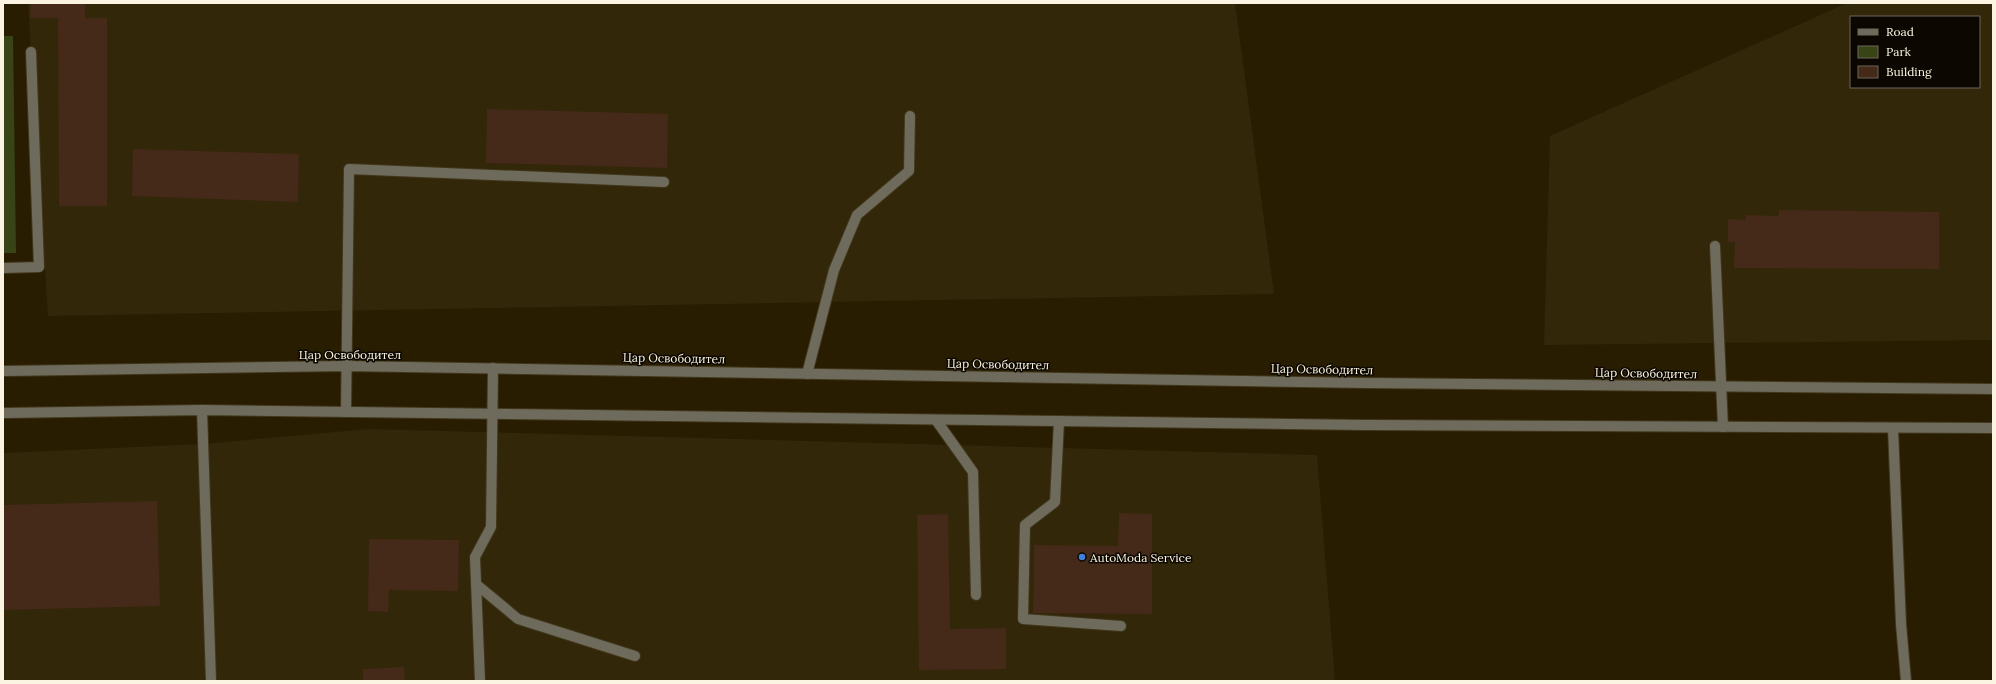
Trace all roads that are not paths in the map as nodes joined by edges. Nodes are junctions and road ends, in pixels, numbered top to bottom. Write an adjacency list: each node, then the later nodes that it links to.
1 (31, 52): 5 (street)
2 (910, 116): 9 (street)
3 (664, 182): 6 (street)
4 (1715, 246): 10 (street)
5 (3, 268)
6 (346, 366): 7 (street, Цар Освободител); 8 (street, Цар Освободител); 13 (street)
7 (493, 368): 9 (street, Цар Освободител); 15 (street)
8 (3, 371)
9 (807, 374): 10 (street, Цар Освободител)
10 (1720, 387): 11 (street, Цар Освободител); 18 (street)
11 (1993, 389)
12 (202, 410): 13 (street); 14 (street); 25 (street)
13 (346, 412): 15 (street)
14 (3, 413)
15 (493, 413): 16 (street); 21 (street)
16 (936, 420): 17 (street); 22 (street)
17 (1059, 421): 18 (street); 23 (street)
18 (1723, 427): 19 (street)
19 (1892, 428): 20 (street); 27 (street)
20 (1993, 428)
21 (476, 584): 24 (street); 26 (street)
22 (976, 595)
23 (1121, 626)
24 (635, 656)
25 (210, 681)
26 (480, 681)
27 (1906, 681)

